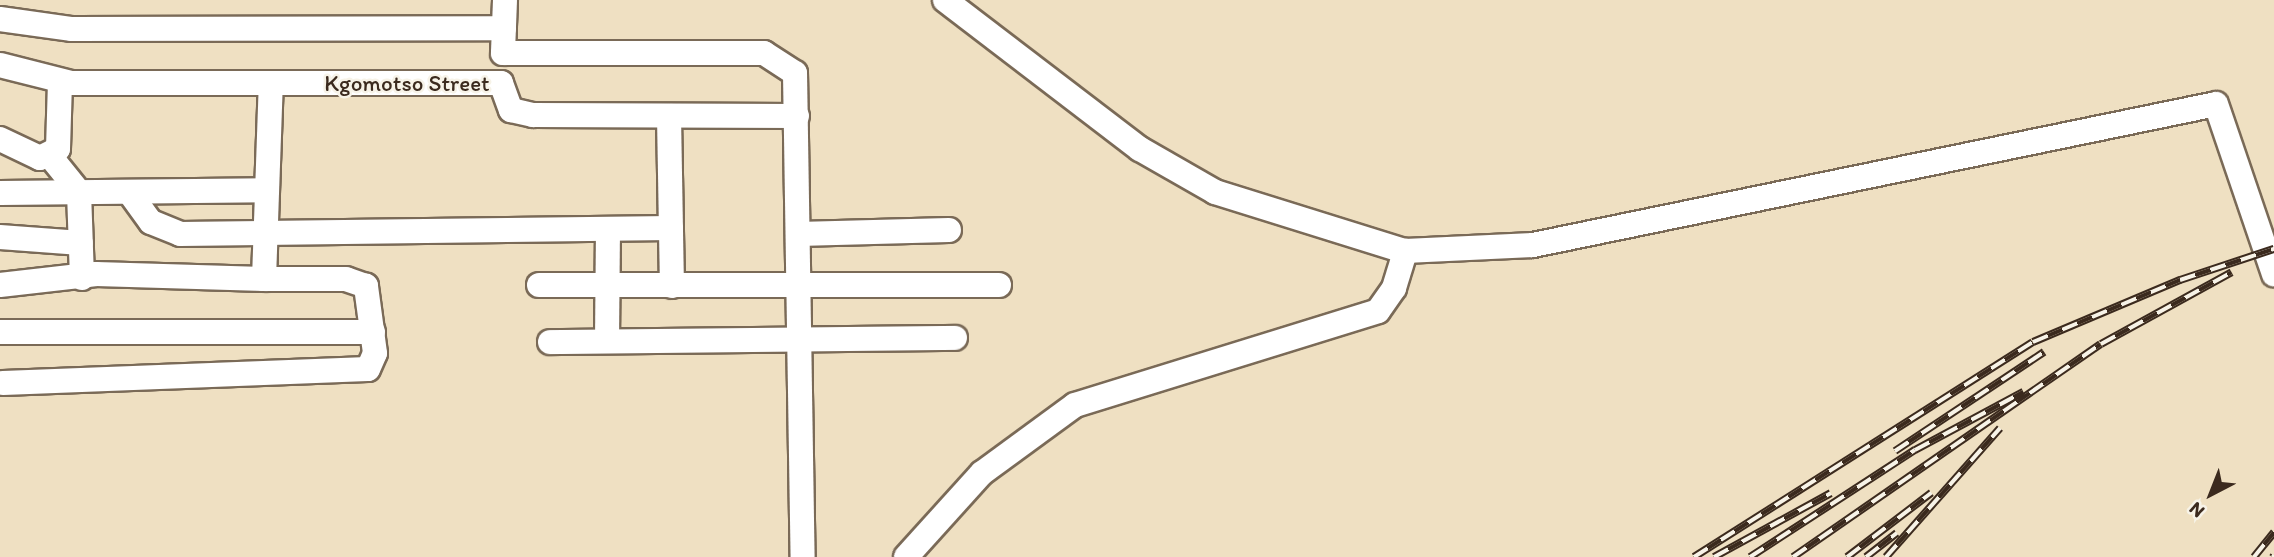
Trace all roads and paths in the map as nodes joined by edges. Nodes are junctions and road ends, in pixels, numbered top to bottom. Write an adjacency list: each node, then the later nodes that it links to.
1 (505, 0): 4 (street)
2 (945, 0): 25 (street)
3 (0, 19): 4 (street)
4 (504, 28): 5 (street)
5 (503, 53): 9 (street); 11 (street)
6 (0, 65): 7 (street, Kgomotso Street)
7 (60, 82): 8 (street, Kgomotso Street); 13 (street)
8 (271, 83): 9 (street, Kgomotso Street); 14 (street)
9 (502, 83): 10 (street, Kgomotso Street)
10 (669, 116): 11 (street, Kgomotso Street); 18 (street)
11 (797, 116): 21 (street)
12 (0, 139): 13 (street)
13 (50, 156): 15 (street)
14 (267, 190): 16 (street); 22 (street)
15 (79, 192): 16 (street); 17 (street); 24 (street)
16 (129, 192): 22 (street)
17 (0, 193)
18 (671, 228): 19 (street); 33 (street)
19 (608, 229): 22 (street); 31 (street)
20 (949, 230): 21 (street)
21 (798, 234): 34 (street)
22 (266, 236): 28 (street)
23 (0, 237): 24 (street)
24 (81, 243): 27 (street)
25 (1405, 251): 26 (street); 43 (street)
26 (2274, 274)
27 (82, 278): 28 (street); 29 (street)
28 (264, 279): 36 (street)
29 (0, 285)
30 (539, 285): 31 (street)
31 (607, 285): 33 (street); 39 (street)
32 (999, 285): 34 (street)
33 (672, 286): 34 (street)
34 (799, 287): 38 (street)
35 (0, 332): 36 (street)
36 (373, 332): 41 (street)
37 (955, 338): 38 (street)
38 (800, 340): 39 (street); 42 (street)
39 (607, 341): 40 (street)
40 (550, 342)
41 (3, 383)
42 (803, 557)
43 (906, 557)

